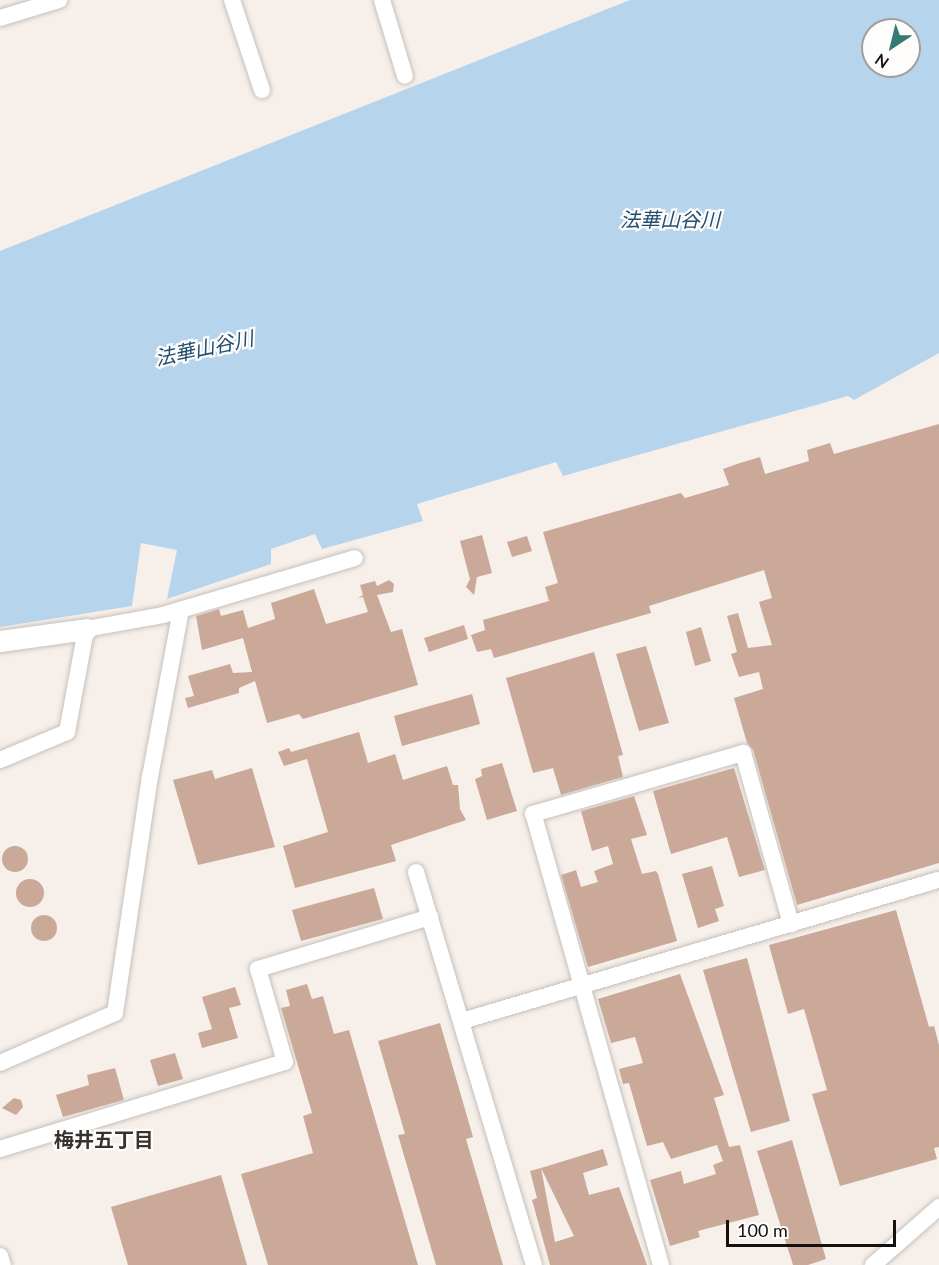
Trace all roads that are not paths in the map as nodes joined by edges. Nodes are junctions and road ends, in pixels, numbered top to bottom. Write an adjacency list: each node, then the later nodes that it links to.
1 (59, 0): 4 (street)
2 (232, 0): 6 (street)
3 (382, 0): 5 (street)
4 (0, 18)
5 (405, 76)
6 (262, 90)
7 (356, 558): 8 (street)
8 (181, 609): 9 (street); 18 (street)
9 (86, 629): 10 (main road); 11 (street)
10 (0, 641)
11 (0, 760)
12 (416, 872): 14 (street)
13 (939, 880): 15 (street)
14 (430, 917): 17 (street); 19 (street)
15 (791, 924): 16 (street); 16 (street)
16 (580, 986): 17 (street); 24 (street)
17 (462, 1021): 23 (street)
18 (0, 1063)
19 (0, 1149)
20 (939, 1207): 25 (street)
21 (0, 1256): 22 (street)
22 (3, 1265)
23 (534, 1265)
24 (660, 1265)
25 (873, 1265)

